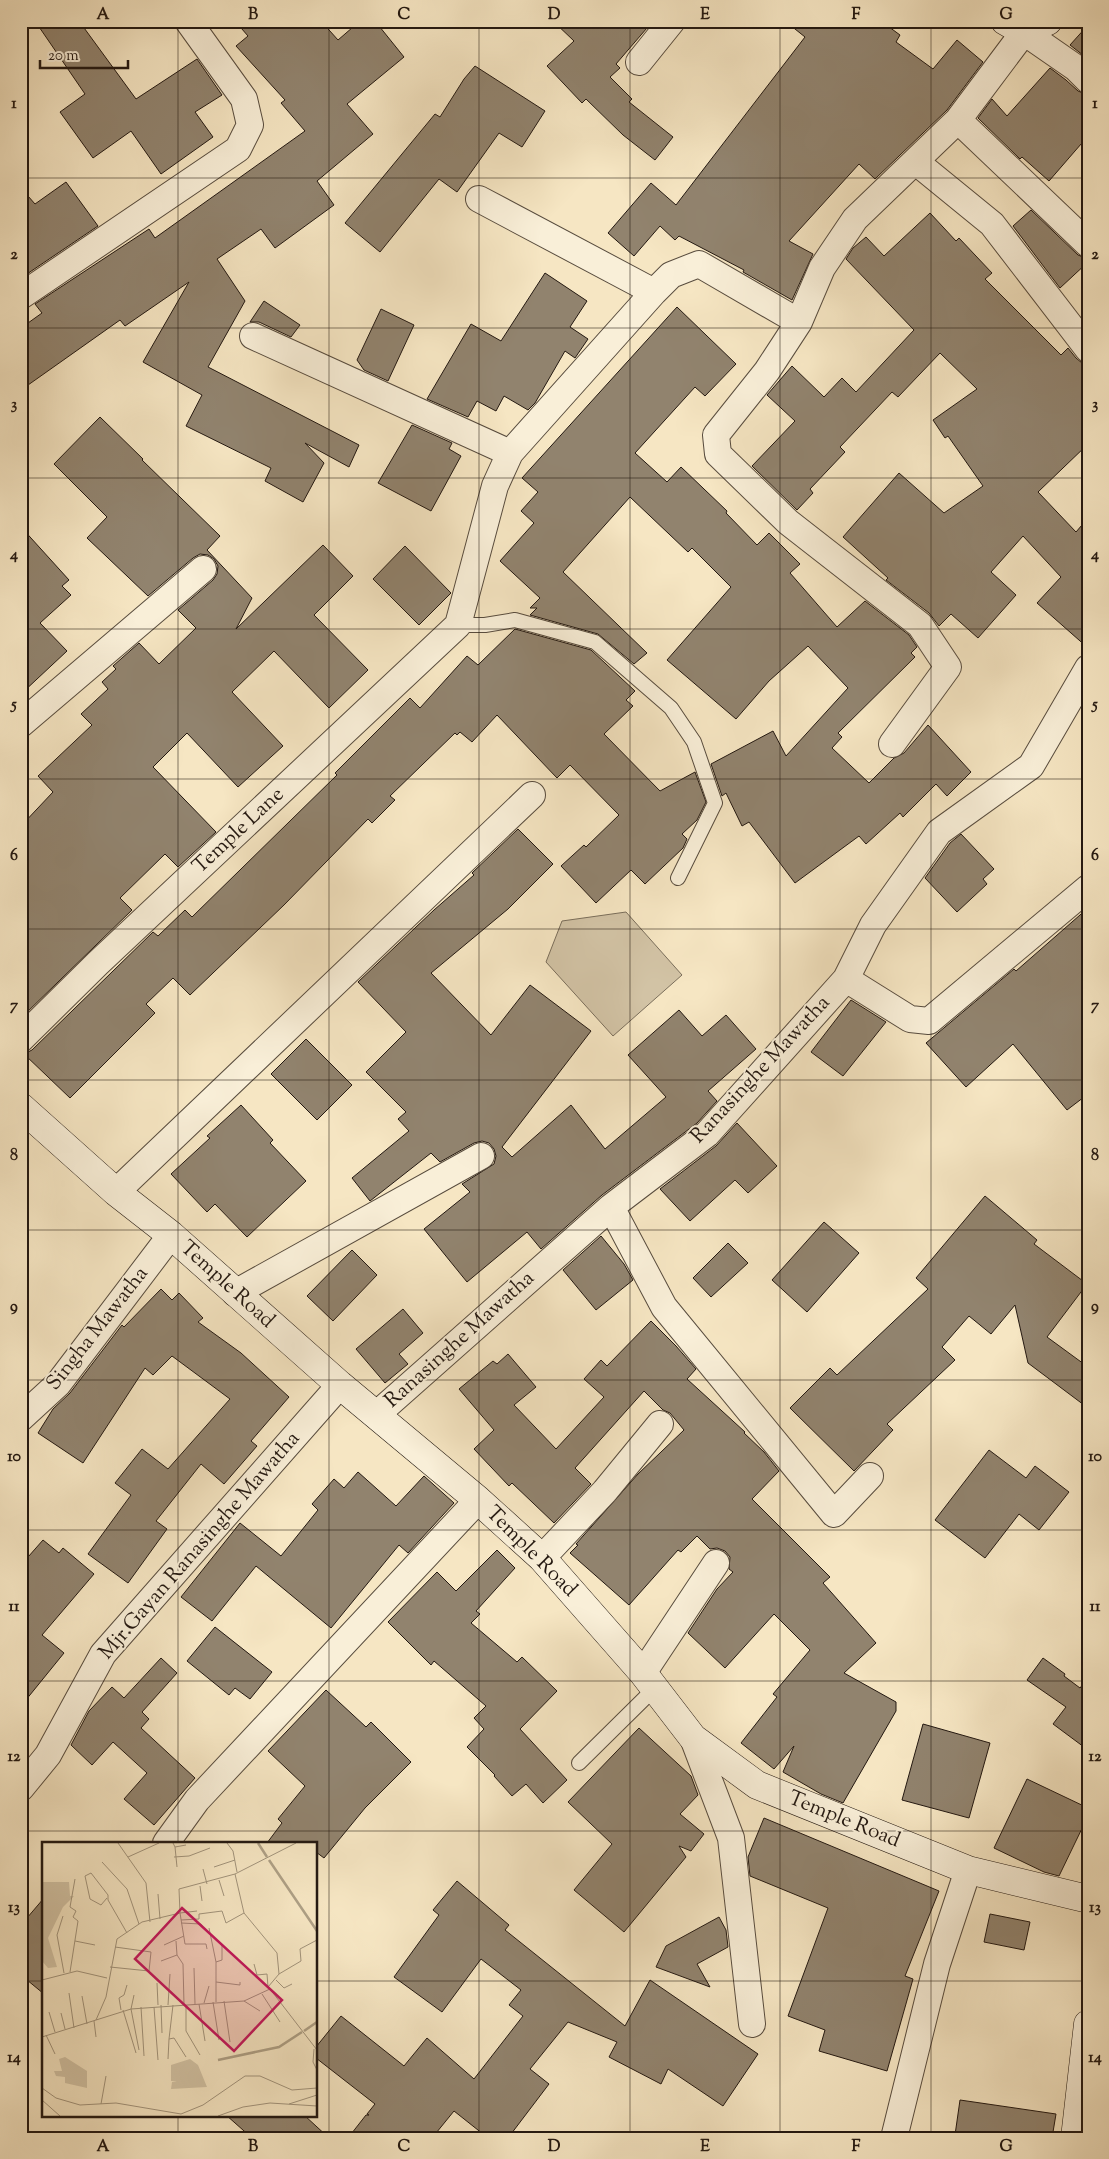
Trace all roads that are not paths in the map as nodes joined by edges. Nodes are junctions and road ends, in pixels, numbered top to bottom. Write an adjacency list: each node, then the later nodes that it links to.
1 (188, 21): 11 (street)
2 (672, 21): 4 (street)
3 (1026, 25): 5 (street); 6 (street)
4 (638, 62)
5 (1088, 80)
6 (958, 120): 7 (street); 9 (street)
7 (916, 162): 12 (street); 14 (street)
8 (479, 199): 10 (street)
9 (1088, 244)
10 (654, 292): 12 (street); 15 (street)
11 (21, 296)
12 (799, 322): 20 (street)
13 (252, 336): 15 (street)
14 (1088, 349)
15 (510, 453): 17 (street)
16 (203, 568): 19 (street)
17 (458, 625): 22 (lane); 25 (street, Temple Lane)
18 (1088, 668): 24 (street)
19 (21, 724)
20 (892, 744)
21 (532, 795): 28 (street)
22 (678, 878)
23 (1088, 888): 24 (street, Ranasinghe Mawatha)
24 (846, 978): 29 (street, Ranasinghe Mawatha)
25 (21, 1039)
26 (21, 1107): 28 (street, Temple Road)
27 (481, 1156): 31 (street)
28 (116, 1192): 30 (street, Temple Road)
29 (611, 1206): 33 (street, Ranasinghe Mawatha); 36 (street)
30 (170, 1235): 31 (street, Temple Road); 34 (street, Singha Mawatha)
31 (235, 1293): 32 (street, Temple Road)
32 (340, 1385): 33 (street, Temple Road); 43 (street, Mjr.Gayan Ranasinghe Mawatha)
33 (376, 1415): 37 (street, Temple Road)
34 (21, 1418)
35 (660, 1424): 38 (street)
36 (870, 1476)
37 (478, 1500): 38 (street, Temple Road); 44 (street)
38 (542, 1558): 40 (street, Temple Road)
39 (716, 1563): 40 (street)
40 (648, 1681): 41 (street, Temple Road); 42 (lane)
41 (693, 1738): 45 (street, Temple Road); 47 (street)
42 (579, 1764)
43 (21, 1788)
44 (167, 1842)
45 (968, 1870): 46 (street, Temple Road); 49 (street)
46 (1088, 1899)
47 (752, 2024)
48 (1088, 2024): 50 (street)
49 (894, 2138)
50 (1075, 2138)

